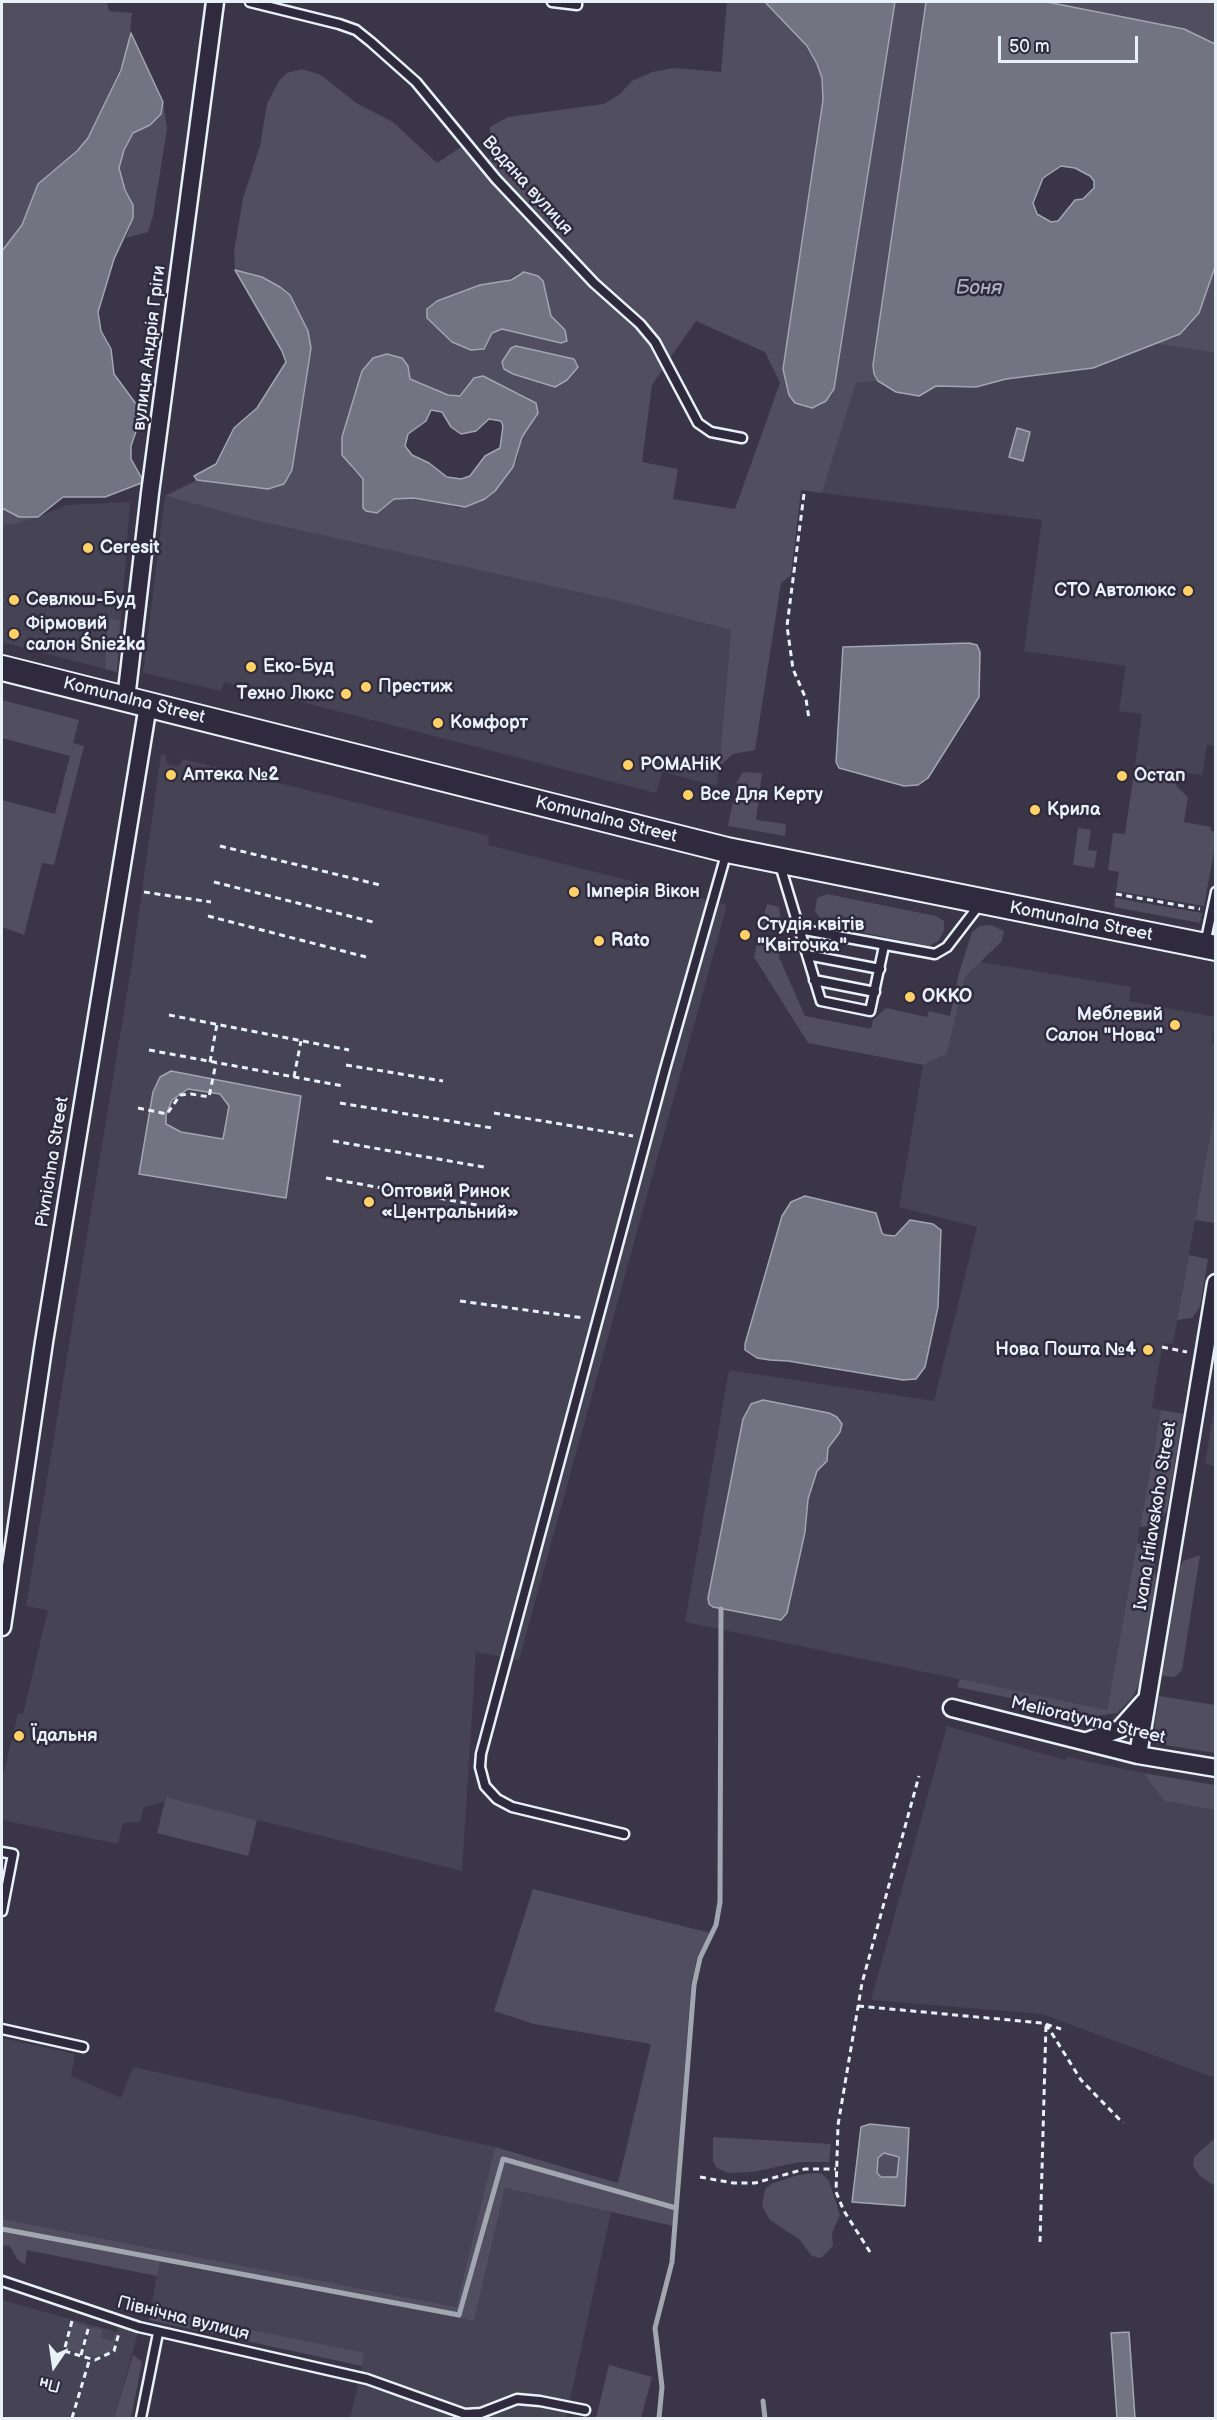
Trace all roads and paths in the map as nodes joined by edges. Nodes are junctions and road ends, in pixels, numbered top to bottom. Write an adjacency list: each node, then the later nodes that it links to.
1 (215, 2): 8 (street, вулиця Андрія Гріги)
2 (250, 2): 5 (lane, Водяна вулиця)
3 (552, 2): 4 (lane)
4 (577, 2)
5 (742, 438)
6 (804, 494): 9 (path)
7 (2, 668): 8 (main road, Komunalna Street)
8 (137, 702): 11 (main road, Komunalna Street); 56 (street, Pivnichna Street)
9 (809, 719)
10 (220, 846): 14 (path)
11 (727, 850): 12 (main road, Komunalna Street); 46 (lane)
12 (779, 862): 19 (main road, Komunalna Street); 23 (lane)
13 (214, 882): 22 (path)
14 (380, 885)
15 (144, 892): 18 (path)
16 (1215, 892): 20 (lane)
17 (1116, 894): 20 (path)
18 (211, 902)
19 (980, 903): 24 (lane); 25 (main road, Komunalna Street)
20 (1212, 911): 25 (lane)
21 (208, 916): 27 (path)
22 (373, 922)
23 (799, 929): 24 (lane); 26 (lane)
24 (884, 946): 28 (lane)
25 (1210, 947)
26 (807, 955): 28 (lane); 29 (lane)
27 (366, 957)
28 (879, 969): 30 (lane)
29 (814, 980): 30 (lane); 30 (lane)
30 (875, 992)
31 (168, 1015): 32 (path)
32 (217, 1024): 33 (path); 36 (path)
33 (301, 1041): 35 (path); 39 (path)
34 (149, 1050): 36 (path)
35 (349, 1050)
36 (210, 1062): 37 (path)
37 (216, 1063): 39 (path); 43 (path)
38 (346, 1065): 40 (path)
39 (294, 1077): 41 (path)
40 (443, 1081)
41 (342, 1086)
42 (340, 1103): 45 (path)
43 (138, 1108)
44 (494, 1113): 46 (path)
45 (492, 1128)
46 (646, 1138): 53 (lane)
47 (333, 1141): 48 (path)
48 (484, 1167)
49 (326, 1178): 50 (path)
50 (477, 1204)
51 (1215, 1283): 55 (street, Ivana Irliavskoho Street)
52 (459, 1301): 53 (path)
53 (597, 1320): 63 (lane)
54 (1162, 1347): 55 (path)
55 (1203, 1355): 57 (street, Ivana Irliavskoho Street)
56 (2, 1627)
57 (1146, 1700): 59 (street); 60 (street, Ivana Irliavskoho Street)
58 (952, 1708): 59 (street, Melioratyvna Street)
59 (1083, 1742): 60 (street, Melioratyvna Street)
60 (1138, 1755): 61 (street, Melioratyvna Street)
61 (1215, 1768)
62 (918, 1776): 66 (path)
63 (624, 1834)
64 (2, 1852): 65 (lane)
65 (2, 1911)
66 (858, 2006): 67 (path); 72 (path)
67 (1046, 2024): 69 (path); 71 (path); 74 (path)
68 (2, 2029): 70 (lane)
69 (1060, 2030)
70 (83, 2047)
71 (1123, 2123)
72 (836, 2169): 73 (path); 75 (path)
73 (699, 2177)
74 (1040, 2242)
75 (870, 2252)
76 (2, 2281): 80 (lane, Північна вулиця)
77 (72, 2321): 81 (path)
78 (89, 2326): 81 (path)
79 (120, 2328): 82 (path)
80 (158, 2333): 83 (lane, Північна вулиця); 85 (lane)
81 (81, 2355): 82 (path)
82 (90, 2358): 84 (path)
83 (585, 2410)
84 (72, 2418)
85 (141, 2418)

